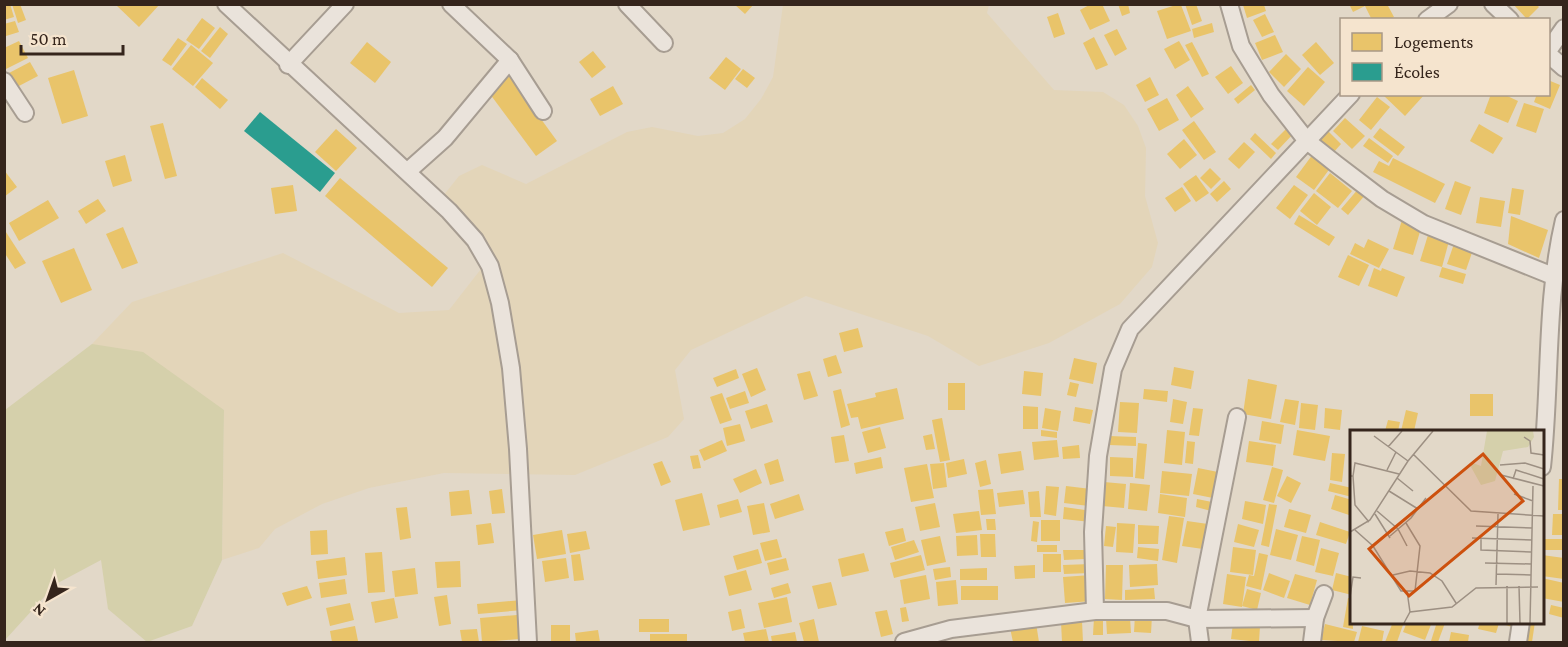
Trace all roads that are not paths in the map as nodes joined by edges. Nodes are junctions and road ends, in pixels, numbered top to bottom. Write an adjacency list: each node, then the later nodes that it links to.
1 (226, 4): 15 (street)
2 (345, 4): 15 (street)
3 (451, 4): 14 (street)
4 (627, 4): 11 (street)
5 (1229, 4): 21 (street)
6 (1449, 4): 8 (street)
7 (1493, 4): 9 (street)
8 (1430, 18)
9 (1508, 18)
10 (1563, 28): 12 (street)
11 (664, 43)
12 (1550, 50)
13 (1550, 55): 16 (street)
14 (510, 60): 19 (street); 22 (street)
15 (288, 65): 22 (street)
16 (1563, 68)
17 (4, 81): 20 (street)
18 (1349, 96): 21 (street)
19 (543, 111)
20 (25, 113)
21 (1308, 141): 24 (street); 28 (street)
22 (408, 171): 32 (street)
23 (1563, 220): 24 (street)
24 (1553, 276): 26 (street)
25 (1237, 417): 30 (street)
26 (1544, 448)
27 (1324, 594): 29 (street)
28 (1095, 611): 30 (street); 33 (street)
29 (1315, 618): 30 (street); 35 (street)
30 (1197, 619): 34 (street)
31 (1521, 623): 36 (street)
32 (528, 642)
33 (904, 642)
34 (1200, 642)
35 (1312, 642)
36 (1518, 642)

